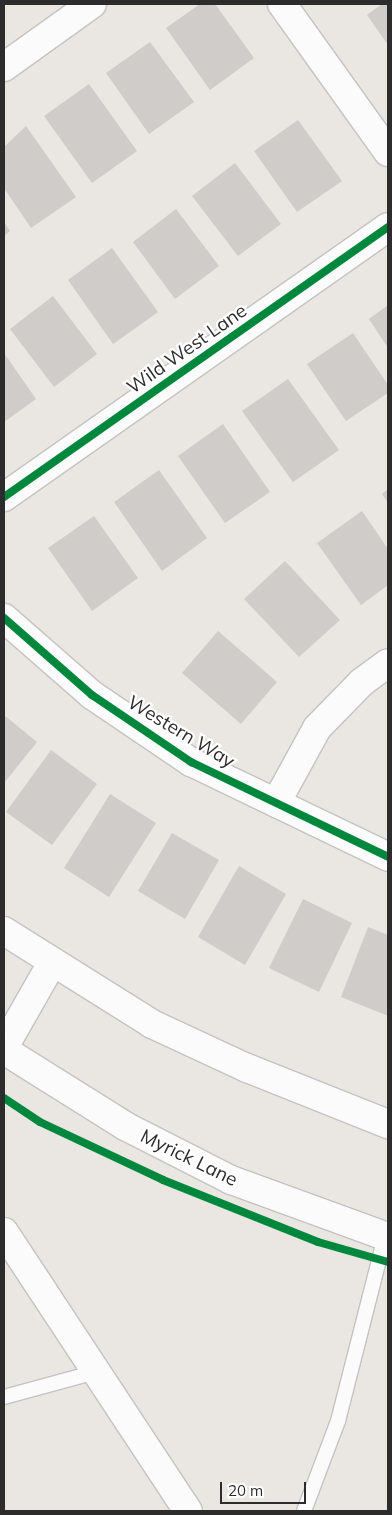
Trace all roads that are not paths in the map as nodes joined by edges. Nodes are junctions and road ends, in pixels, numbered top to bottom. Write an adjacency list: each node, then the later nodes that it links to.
1 (92, 4): 3 (street)
2 (282, 4): 4 (street)
3 (4, 67)
4 (388, 152)
5 (388, 228): 6 (street, Wild West Lane)
6 (4, 497)
7 (4, 618): 9 (street, Western Way)
8 (388, 663): 9 (street)
9 (276, 803): 10 (street, Western Way)
10 (388, 857)
11 (4, 931): 12 (street)
12 (52, 963): 13 (street, Myrick Lane); 14 (street)
13 (4, 1049): 16 (street, Myrick Lane)
14 (388, 1124)
15 (4, 1232): 17 (street)
16 (387, 1237): 20 (lane)
17 (96, 1372): 18 (lane); 19 (street)
18 (4, 1397)
19 (188, 1511)
20 (304, 1511)

